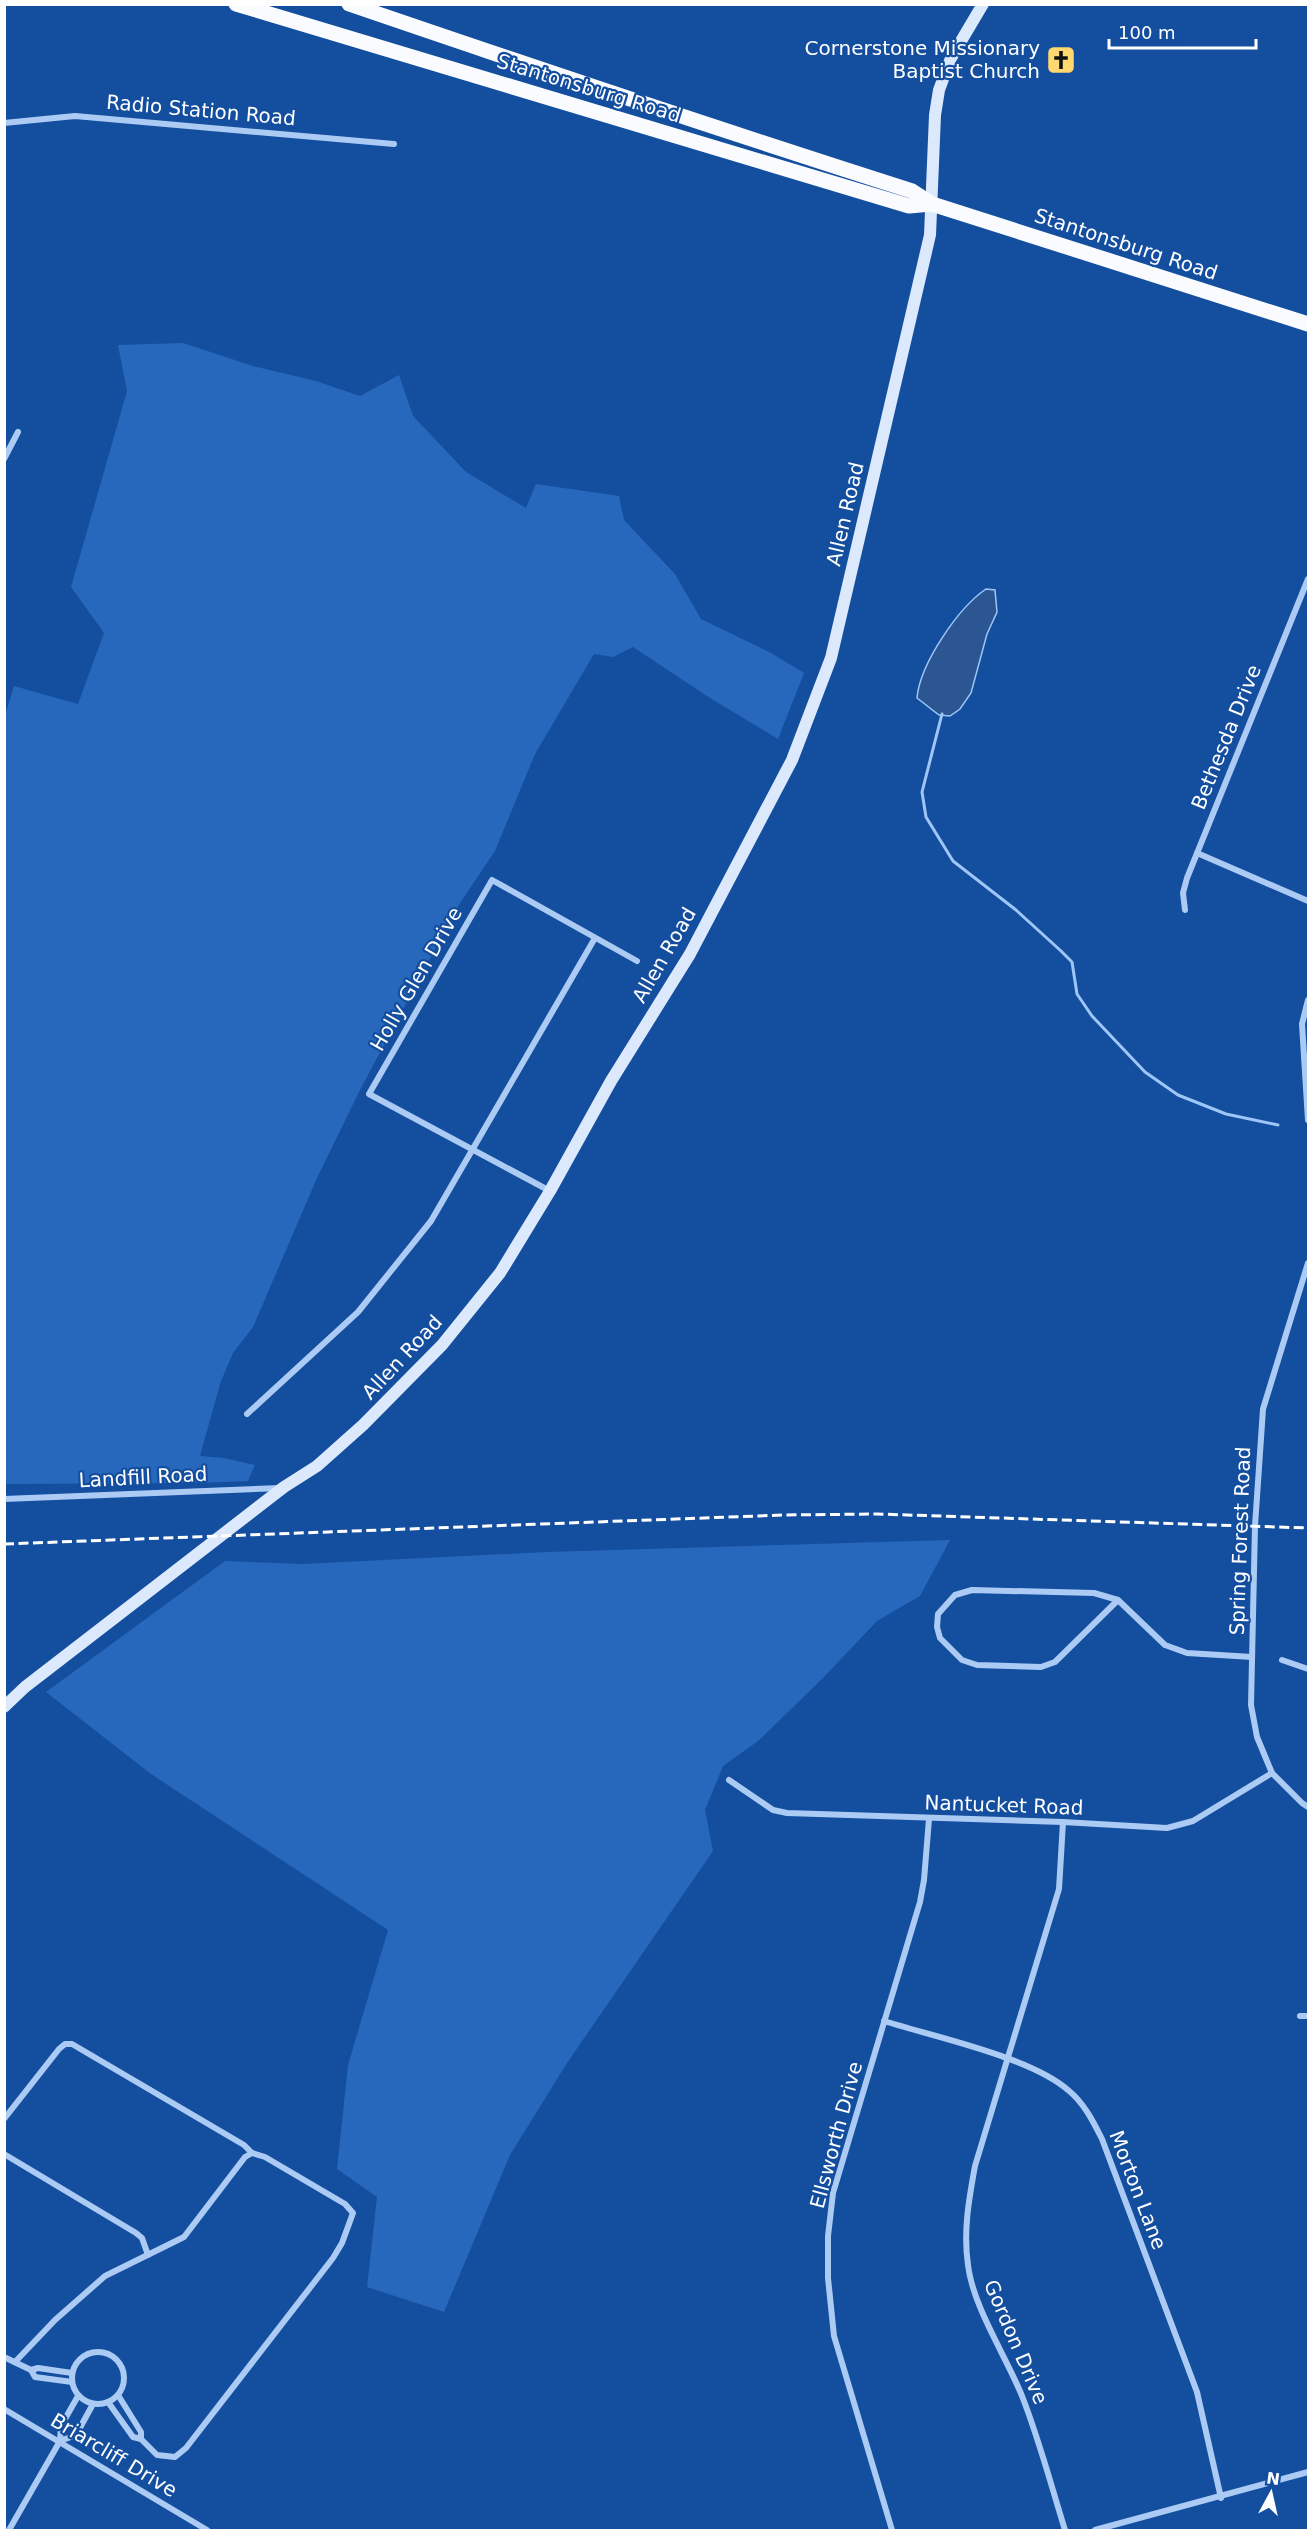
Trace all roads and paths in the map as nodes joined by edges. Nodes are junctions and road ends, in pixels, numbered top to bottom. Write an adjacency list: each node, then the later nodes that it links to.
1 (236, 4): 6 (main road, Stantonsburg Road)
2 (349, 4): 6 (main road, Stantonsburg Road)
3 (983, 4): 6 (main road, Allen Road)
4 (4, 123): 5 (street, Radio Station Road)
5 (394, 144)
6 (932, 204): 7 (main road, Stantonsburg Road); 19 (main road, Allen Road)
7 (1308, 324)
8 (18, 432): 9 (street)
9 (4, 459)
10 (1308, 579): 11 (street, Bethesda Drive)
11 (1197, 853): 12 (street); 13 (street, Bethesda Drive)
12 (1308, 901)
13 (1185, 910)
14 (595, 938): 15 (street, Holly Glen Drive); 18 (street); 18 (street, Holly Glen Drive)
15 (636, 961)
16 (1308, 1000): 17 (street)
17 (1308, 1120)
18 (474, 1150): 19 (street, Holly Glen Drive); 21 (street)
19 (550, 1191): 22 (main road, Allen Road)
20 (1308, 1263): 25 (street, Spring Forest Road)
21 (247, 1414)
22 (284, 1487): 23 (street, Landfill Road); 28 (main road, Allen Road)
23 (4, 1499)
24 (1118, 1600): 24 (street); 25 (street)
25 (1252, 1657): 29 (street, Spring Forest Road)
26 (1282, 1660): 27 (street)
27 (1308, 1669)
28 (4, 1707)
29 (1272, 1773): 31 (street, Spring Forest Road); 33 (street, Nantucket Road)
30 (729, 1780): 32 (street, Nantucket Road)
31 (1308, 1807)
32 (929, 1819): 33 (street, Nantucket Road); 36 (street, Ellsworth Drive)
33 (1063, 1822): 37 (street, Gordon Drive)
34 (1300, 2016): 35 (street)
35 (1308, 2016)
36 (884, 2021): 37 (street, Morton Lane); 58 (street, Ellsworth Drive)
37 (1006, 2059): 55 (street, Morton Lane); 59 (street, Gordon Drive)
38 (4, 2119): 39 (street)
39 (252, 2152): 41 (street); 52 (street)
40 (4, 2154): 41 (street)
41 (148, 2255): 43 (street)
42 (4, 2356): 43 (street)
43 (15, 2362): 44 (street)
44 (31, 2370): 45 (street); 46 (street)
45 (72, 2373): 46 (street); 47 (street)
46 (72, 2382): 48 (street)
47 (118, 2395): 49 (street); 52 (street)
48 (78, 2396): 50 (street); 53 (street)
49 (108, 2403): 50 (street); 52 (street)
50 (93, 2404): 53 (street)
51 (4, 2409): 53 (street, Briarcliff Drive)
52 (141, 2439)
53 (60, 2441): 56 (street); 57 (street, Briarcliff Drive)
54 (1308, 2472): 55 (street)
55 (1221, 2498): 60 (street)
56 (9, 2530)
57 (207, 2530)
58 (892, 2530)
59 (1065, 2530)
60 (1095, 2530)

